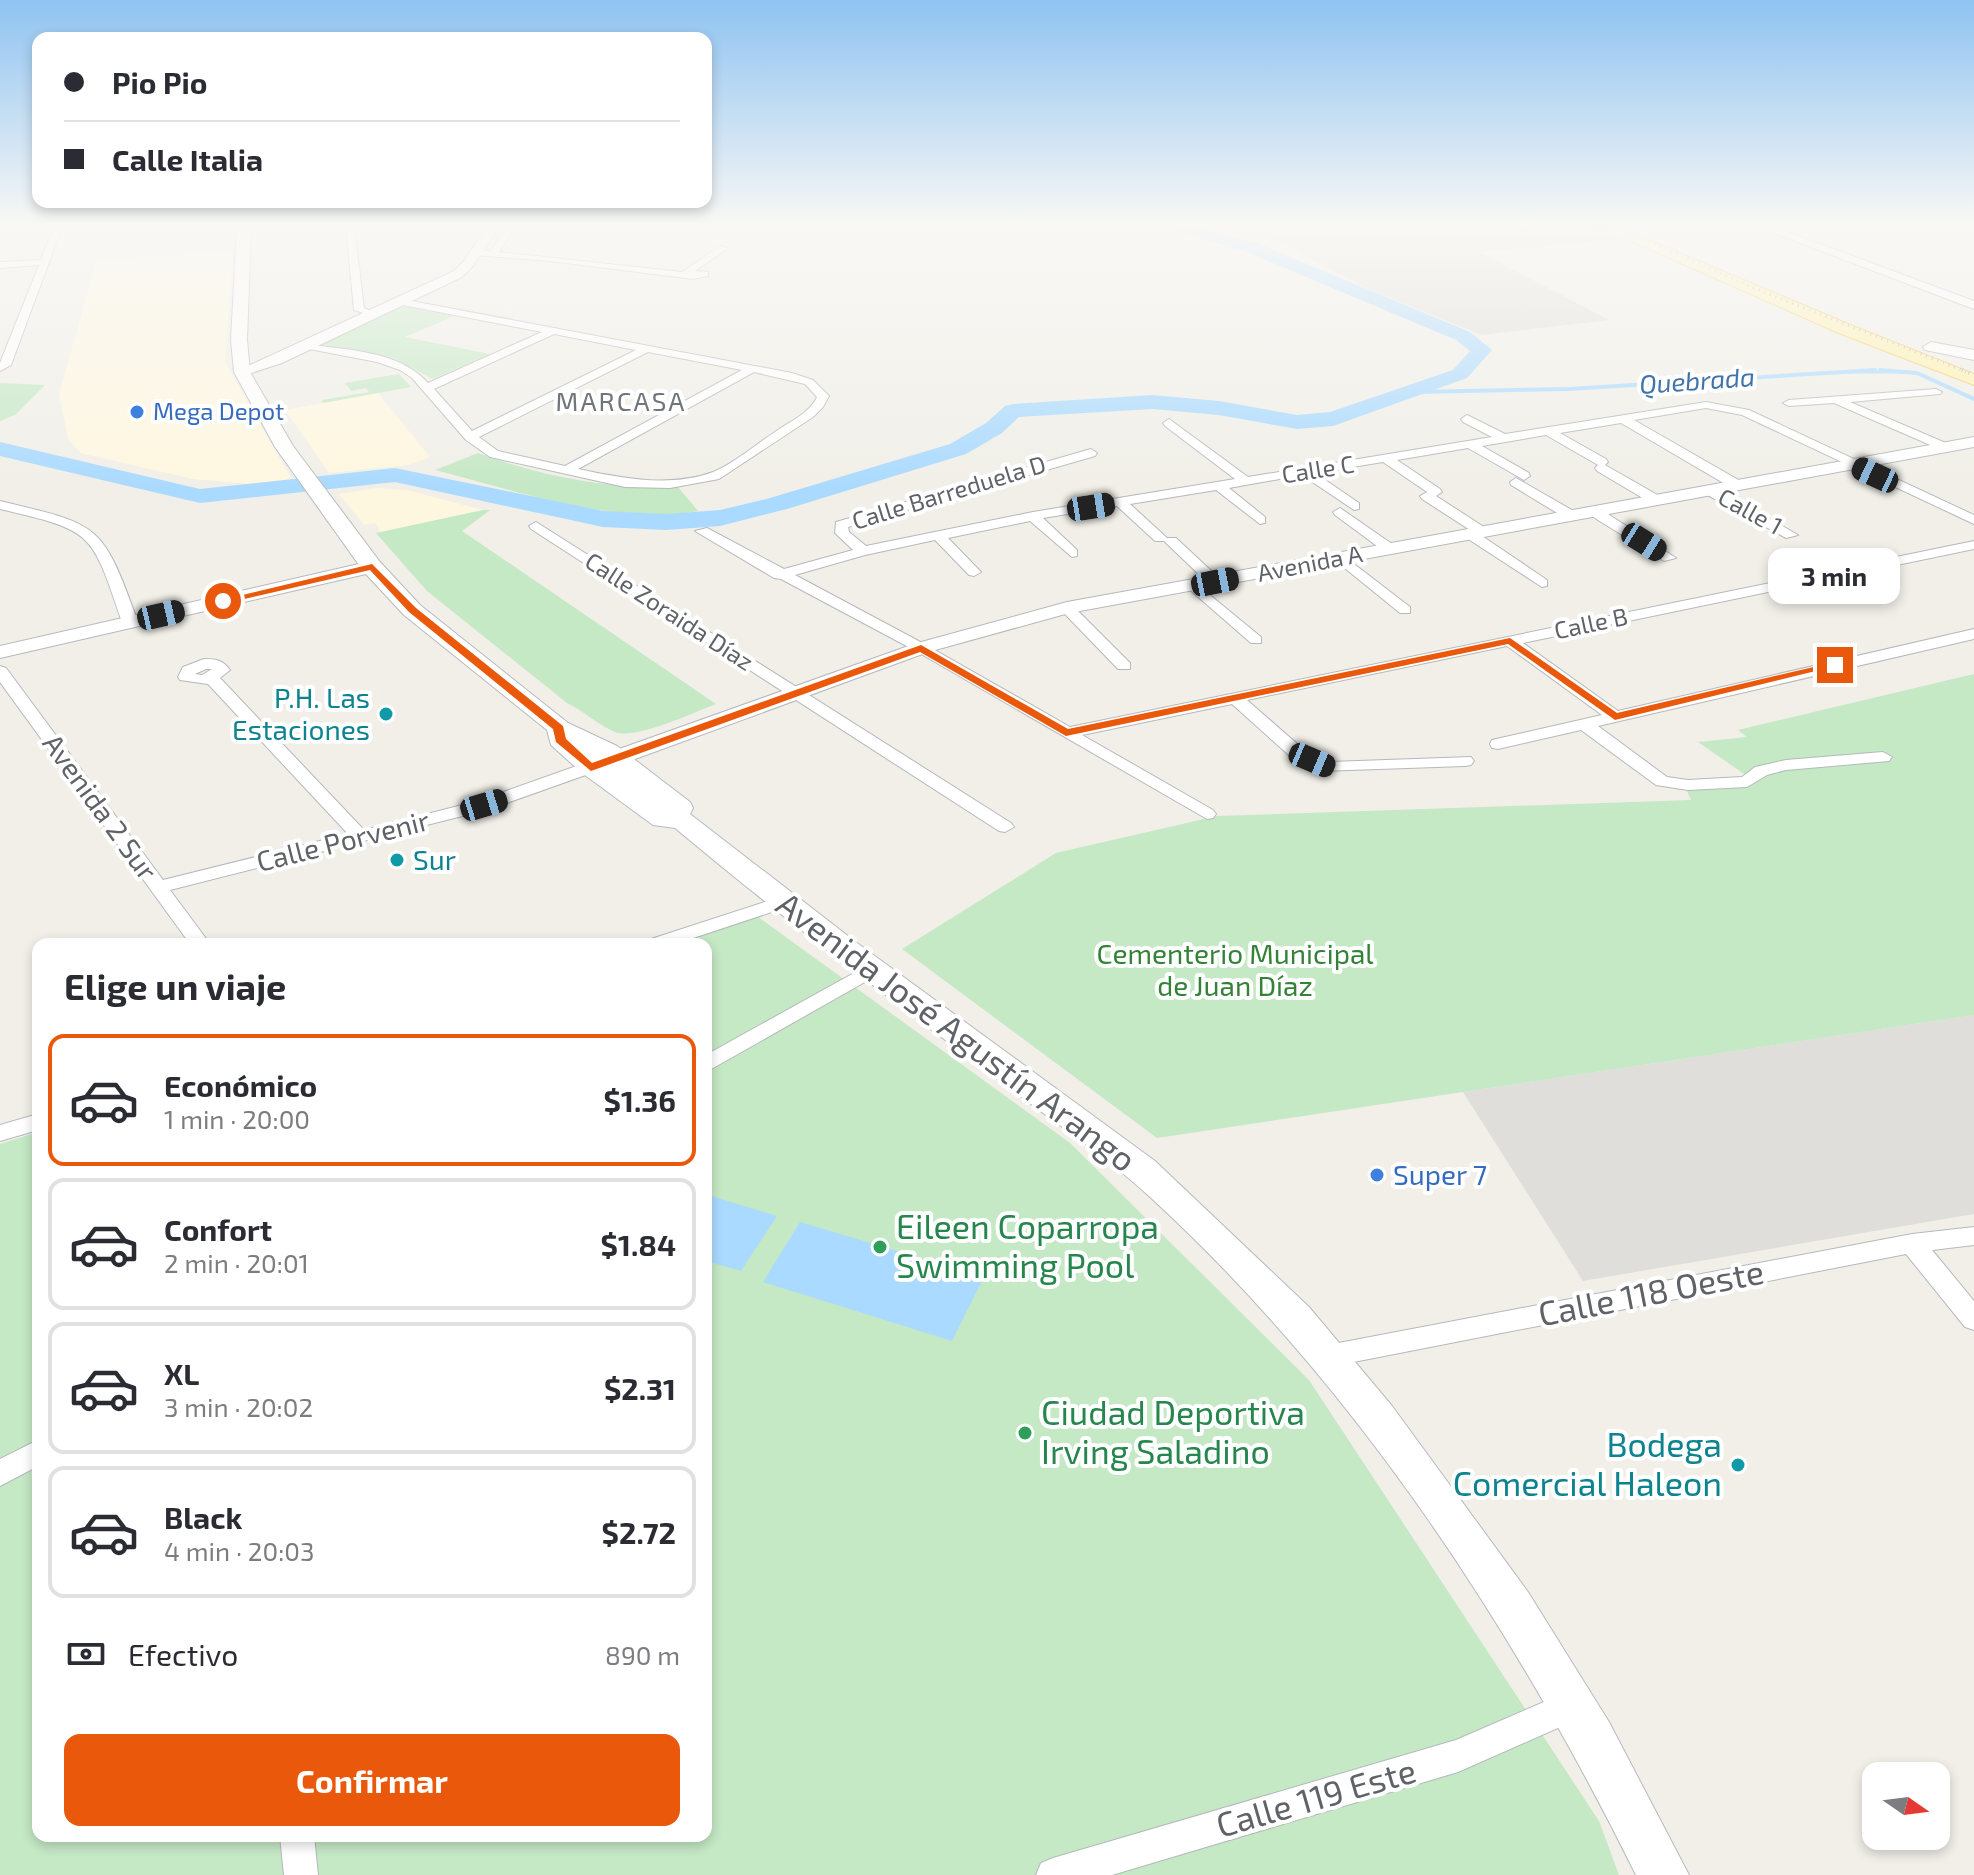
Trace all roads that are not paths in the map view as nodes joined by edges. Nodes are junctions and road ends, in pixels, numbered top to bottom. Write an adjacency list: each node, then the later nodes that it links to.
1 (25, 314): 13 (street)
2 (240, 314): 15 (main road, Avenida José Agustín Arango)
3 (466, 314): 7 (street)
4 (1811, 314): 16 (main road)
5 (1852, 314): 9 (main road)
6 (371, 315): 8 (street)
7 (552, 331): 10 (street); 17 (street)
8 (304, 347): 15 (street); 17 (street)
9 (1931, 347): 11 (main road); 12 (main road)
10 (646, 349): 14 (street); 25 (street)
11 (1974, 355)
12 (1974, 363)
13 (0, 368)
14 (753, 368): 33 (street); 33 (street)
15 (242, 372): 60 (main road, Avenida José Agustín Arango)
16 (1974, 380)
17 (425, 389): 25 (street)
18 (1936, 392): 19 (street)
19 (1833, 399): 20 (street); 29 (street)
20 (1789, 403)
21 (1467, 419): 26 (street)
22 (1623, 419): 24 (street, Calle C); 32 (street, Calle C); 36 (street)
23 (1169, 423): 35 (street)
24 (1548, 431): 26 (street, Calle C); 39 (street)
25 (470, 437): 33 (street)
26 (1505, 439): 28 (street, Calle C)
27 (1974, 442): 29 (street, Avenida A)
28 (1470, 444): 31 (street, Calle C); 46 (street)
29 (1944, 447): 32 (street, Avenida A)
30 (1091, 453): 56 (street, Calle Barreduela D)
31 (1386, 458): 34 (street, Calle C); 51 (street)
32 (1850, 464): 36 (street, Avenida A); 48 (street)
33 (565, 471)
34 (1305, 472): 35 (street, Calle C); 42 (street)
35 (1246, 481): 37 (street, Calle C)
36 (1737, 485): 38 (street, Avenida A)
37 (1219, 486): 40 (street, Calle C); 47 (street)
38 (1709, 490): 39 (street, Avenida A); 53 (street, Calle 1)
39 (1656, 500): 44 (street, Avenida A)
40 (1120, 502): 45 (street, Calle C); 63 (street)
41 (0, 505): 68 (street)
42 (1354, 506)
43 (1340, 512): 55 (street)
44 (1595, 512): 46 (street, Avenida A); 59 (street)
45 (1033, 516): 52 (street, Calle C); 57 (street)
46 (1572, 516): 51 (street, Avenida A)
47 (1260, 520)
48 (1974, 520)
49 (536, 526): 78 (street, Calle Zoraida Díaz)
50 (702, 531): 62 (street)
51 (1476, 533): 55 (street, Avenida A); 64 (street)
52 (937, 534): 56 (street, Calle C); 61 (street)
53 (1791, 535)
54 (1974, 545): 72 (street, Calle B)
55 (1390, 549): 58 (street, Avenida A)
56 (863, 551): 62 (street, Calle C)
57 (1072, 553)
58 (1341, 558): 63 (street, Avenida A); 67 (street)
59 (1669, 558)
60 (369, 563): 68 (street); 82 (main road, Avenida José Agustín Arango)
61 (974, 572)
62 (779, 575): 73 (street)
63 (1215, 582): 65 (street, Avenida A)
64 (1542, 583)
65 (1194, 586): 66 (street, Avenida A); 71 (street)
66 (1067, 608): 73 (street, Avenida A); 75 (street)
67 (1405, 610)
68 (128, 617): 70 (street); 74 (street)
69 (1974, 634): 80 (street)
70 (0, 640)
71 (1256, 640)
72 (1510, 641): 79 (street, Calle B); 80 (street)
73 (921, 648): 78 (street, Avenida A); 83 (street)
74 (0, 652)
75 (1124, 666)
76 (0, 671): 93 (street, Avenida 2 Sur)
77 (211, 678): 92 (street)
78 (793, 693): 86 (street, Avenida A); 91 (street, Calle Zoraida Díaz)
79 (1234, 697): 83 (street, Calle B); 87 (street)
80 (1615, 717): 81 (street)
81 (1583, 723): 84 (street); 85 (street)
82 (559, 728): 86 (main road, Avenida José Agustín Arango); 88 (main road, Avenida José Agustín Arango)
83 (1066, 733): 89 (street)
84 (1498, 744)
85 (1883, 757)
86 (616, 758): 88 (street, Calle Porvenir); 90 (main road, Avenida José Agustín Arango)
87 (1465, 761)
88 (591, 767): 90 (main road, Avenida José Agustín Arango); 92 (street, Calle Porvenir)
89 (1207, 814)
90 (682, 820): 94 (main road, Avenida José Agustín Arango)
91 (1005, 827)
92 (361, 837): 93 (street, Calle Porvenir)
93 (159, 887): 95 (street, Avenida 2 Sur)
94 (783, 902): 96 (street); 97 (main road, Avenida José Agustín Arango)
95 (196, 938)
96 (673, 938)
97 (872, 969): 98 (street); 104 (main road, Avenida José Agustín Arango)
98 (712, 1062)
99 (32, 1124): 100 (street)
100 (0, 1133)
101 (1974, 1236): 102 (street, Calle 118 Oeste)
102 (1912, 1243): 103 (street); 104 (street, Calle 118 Oeste)
103 (1974, 1320)
104 (1328, 1356): 107 (main road, Avenida José Agustín Arango)
105 (32, 1455): 106 (street)
106 (0, 1474)
107 (1574, 1705): 110 (street, Calle 119 Este); 111 (main road, Avenida José Agustín Arango)
108 (298, 1842): 109 (street)
109 (301, 1875)
110 (1053, 1875)
111 (1663, 1875)

